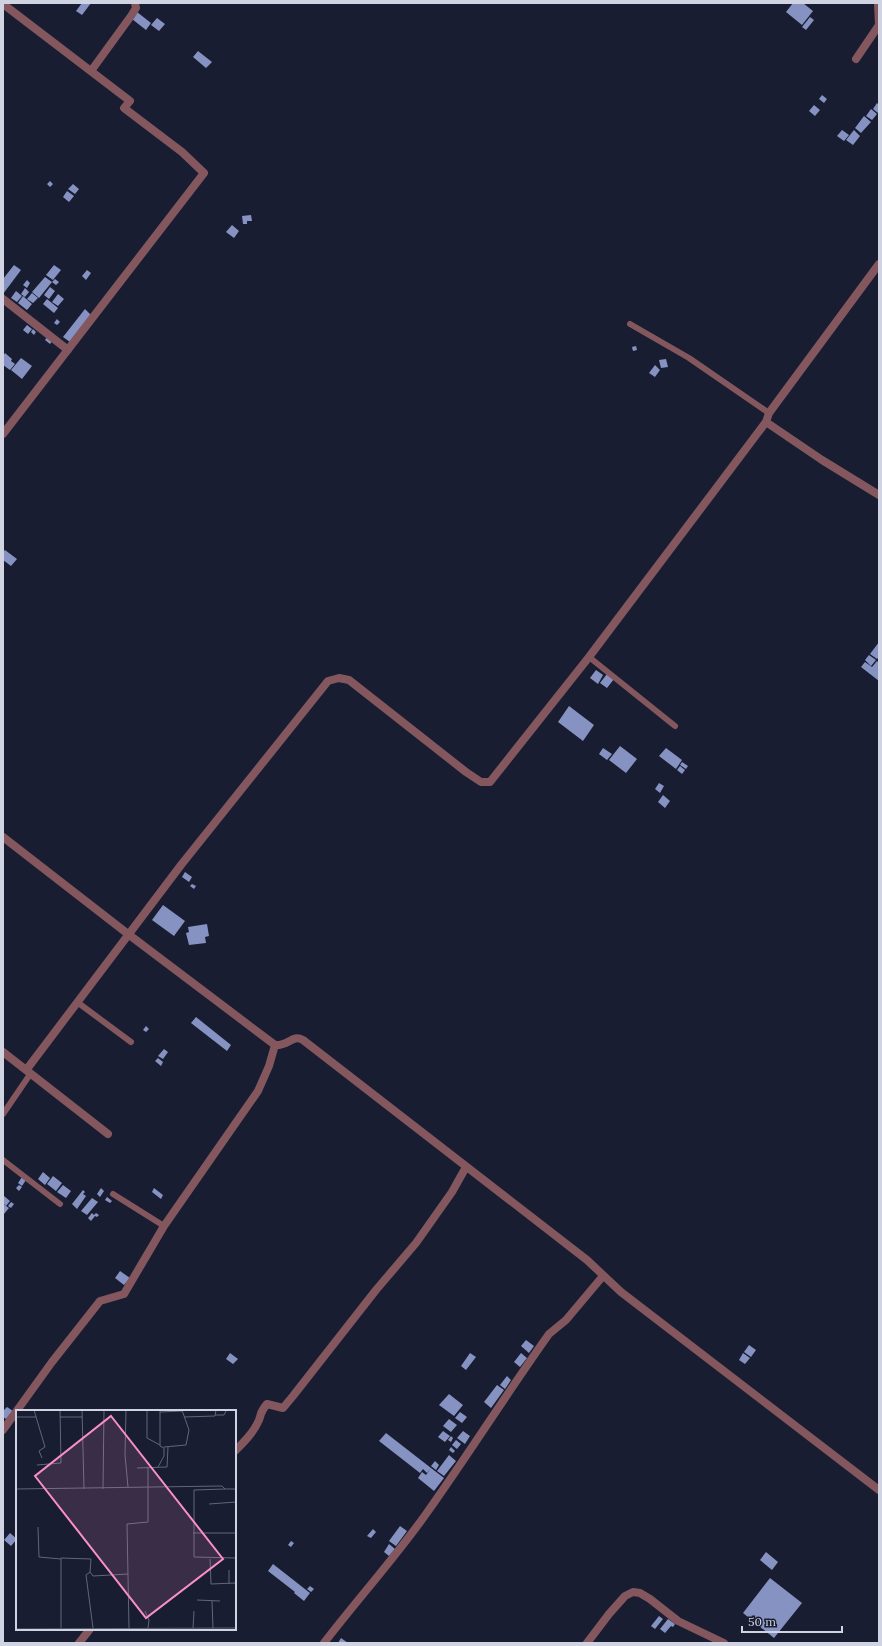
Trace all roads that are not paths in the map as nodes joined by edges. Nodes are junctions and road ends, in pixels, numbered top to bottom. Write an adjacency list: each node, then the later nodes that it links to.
1 (135, 3): 6 (street)
2 (878, 3): 4 (street)
3 (3, 4): 6 (street)
4 (879, 25): 5 (street)
5 (856, 59)
6 (91, 71): 10 (street)
7 (879, 264): 11 (street)
8 (3, 299): 10 (street)
9 (630, 324): 11 (lane)
10 (68, 350): 13 (street)
11 (769, 413): 12 (street)
12 (766, 422): 14 (street); 15 (street)
13 (3, 434)
14 (879, 495)
15 (589, 657): 16 (lane); 18 (street)
16 (675, 726)
17 (3, 837): 18 (street)
18 (128, 934): 19 (street); 21 (street)
19 (77, 1002): 20 (lane); 23 (street)
20 (131, 1042)
21 (279, 1045): 27 (street); 30 (street)
22 (3, 1052): 23 (street)
23 (29, 1071): 24 (lane); 25 (street)
24 (3, 1114)
25 (108, 1134)
26 (3, 1160): 29 (lane)
27 (466, 1167): 31 (street); 35 (street)
28 (113, 1194): 30 (lane)
29 (60, 1204)
30 (164, 1226): 32 (street)
31 (603, 1276): 36 (street); 39 (street)
32 (17, 1410)
33 (16, 1412): 34 (street)
34 (3, 1430)
35 (236, 1450)
36 (879, 1490)
37 (89, 1630): 38 (street)
38 (79, 1643)
39 (324, 1643)
40 (587, 1643): 41 (street)
41 (724, 1643)

